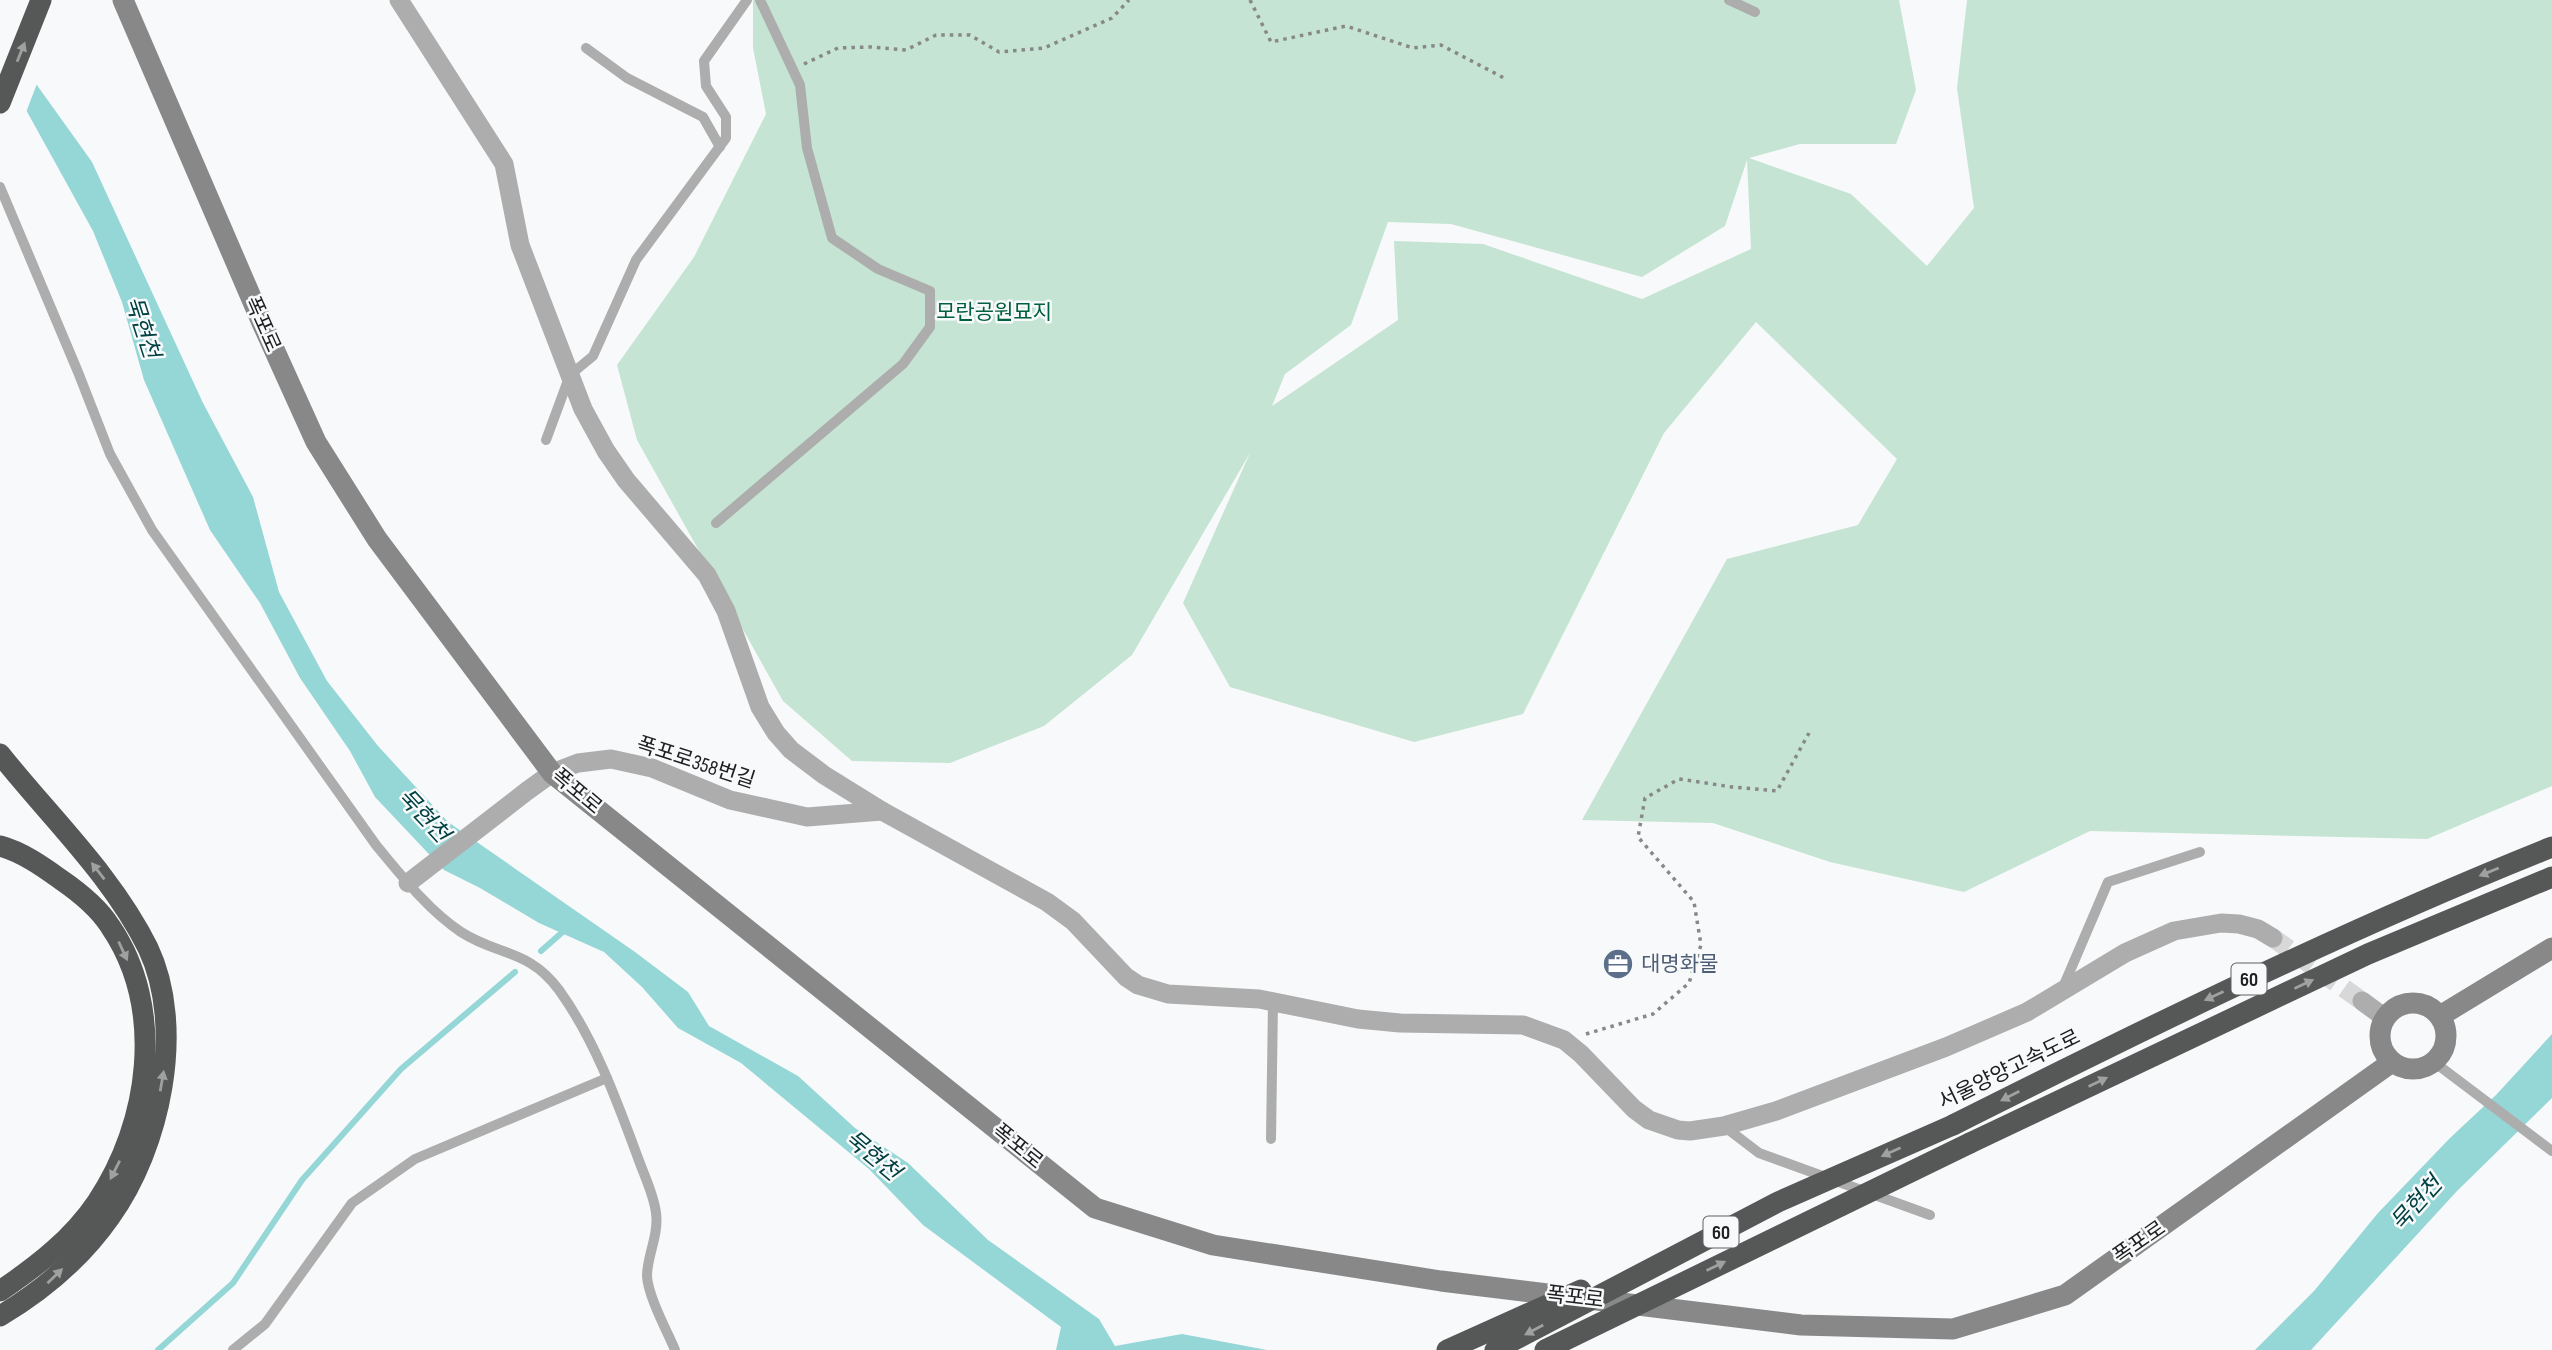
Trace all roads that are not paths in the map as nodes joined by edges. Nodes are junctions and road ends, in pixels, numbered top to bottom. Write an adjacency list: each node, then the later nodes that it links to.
1 (41, 0): 9 (highway, one-way to 1)
2 (123, 0): 16 (main road, 폭포로)
3 (400, 0): 12 (street)
4 (747, 0): 10 (lane)
5 (760, 0): 14 (lane)
6 (1729, 0): 7 (lane)
7 (1755, 12)
8 (586, 48): 10 (lane)
9 (0, 103)
10 (720, 147): 12 (lane)
11 (0, 187): 22 (lane)
12 (570, 375): 13 (lane); 17 (street)
13 (546, 440)
14 (716, 523)
15 (0, 754): 40 (highway, one-way to 15)
16 (552, 773): 17 (street, 폭포로358번길); 22 (street, 폭포로358번길); 30 (main road, 폭포로)
17 (882, 811): 27 (street)
18 (0, 846): 39 (highway, one-way to 39)
19 (2552, 847): 36 (highway, 서울양양고속도로 / 60, one-way to 36, bridge)
20 (2200, 852): 25 (lane)
21 (2552, 877): 38 (highway, 60, one-way to 21, bridge)
22 (408, 883): 32 (lane)
23 (2273, 938): 25 (street)
24 (2552, 948): 28 (main road)
25 (2061, 992): 33 (street)
26 (2362, 1001): 29 (street)
27 (1273, 1002): 33 (street); 34 (lane)
28 (2440, 1016): 29 (main road); 31 (main road)
29 (2385, 1018): 30 (main road)
30 (2392, 1062): 31 (main road)
31 (2440, 1066): 35 (lane)
32 (607, 1078): 41 (lane); 42 (lane)
33 (1724, 1126): 37 (lane)
34 (1271, 1139)
35 (2552, 1151)
36 (1778, 1202): 43 (highway, bridge); 44 (highway, 서울양양고속도로 / 60, one-way to 44, bridge)
37 (1930, 1215)
38 (1685, 1281): 45 (highway, 60, bridge); 46 (highway, bridge)
39 (0, 1291)
40 (0, 1316)
41 (233, 1350)
42 (676, 1350)
43 (1447, 1350)
44 (1494, 1350)
45 (1545, 1350)
46 (1559, 1350)

